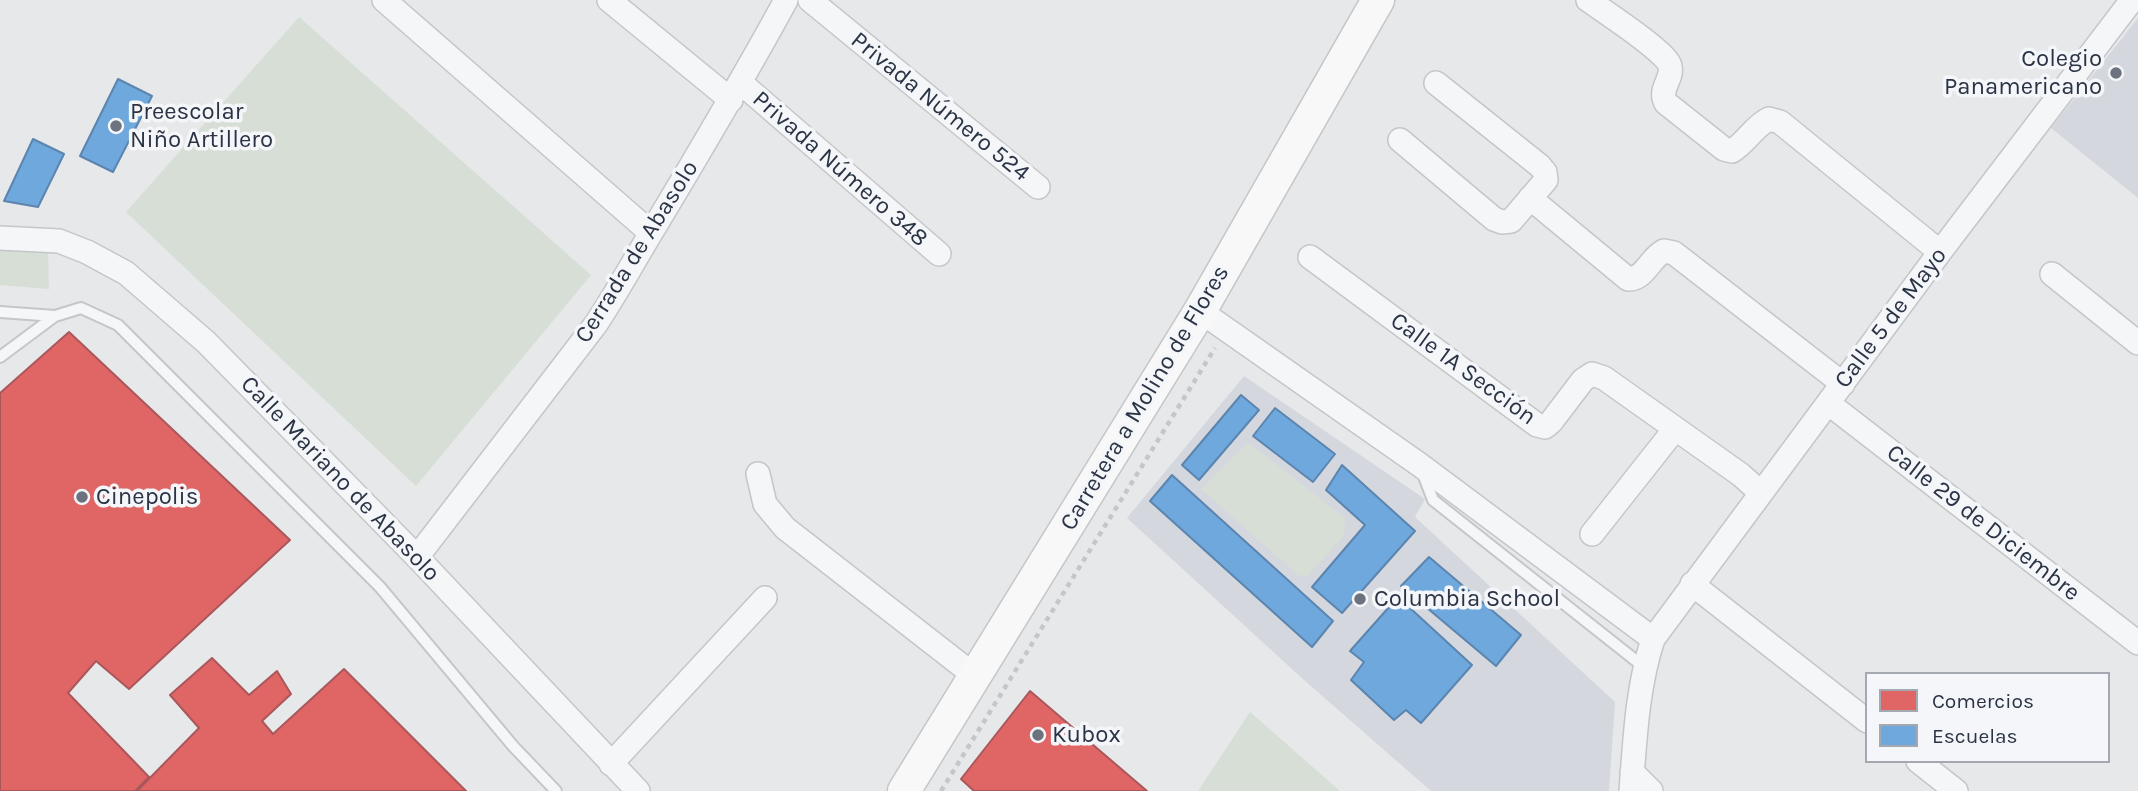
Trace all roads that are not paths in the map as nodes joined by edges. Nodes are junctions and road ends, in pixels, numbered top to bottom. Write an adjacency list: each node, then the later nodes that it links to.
1 (384, 0): 13 (street)
2 (609, 0): 9 (street, Privada Número 348)
3 (786, 0): 9 (street, Cerrada de Abasolo)
4 (810, 0): 11 (street, Privada Número 524)
5 (1378, 0): 19 (main road, Carretera a Molino de Flores)
6 (1588, 0): 15 (street)
7 (2132, 0): 15 (street, Calle 5 de Mayo)
8 (1436, 83): 12 (street)
9 (736, 92): 13 (street, Cerrada de Abasolo); 16 (street, Privada Número 348)
10 (1399, 140): 12 (street)
11 (1038, 187)
12 (1530, 198): 24 (street)
13 (651, 233): 31 (street, Cerrada de Abasolo)
14 (0, 237): 31 (street, Calle Mariano de Abasolo)
15 (1940, 252): 24 (street, Calle 5 de Mayo)
16 (939, 254)
17 (1310, 257): 26 (street, Calle 1A Sección)
18 (2052, 274): 22 (street)
19 (1200, 311): 27 (street); 37 (main road, Carretera a Molino de Flores)
20 (0, 312): 21 (lane)
21 (55, 316): 23 (lane); 42 (lane)
22 (2138, 343)
23 (0, 356)
24 (1843, 384): 25 (street, Calle 5 de Mayo)
25 (1828, 403): 29 (street, Calle 5 de Mayo); 35 (street, Calle 29 de Diciembre)
26 (1675, 429): 29 (street, Calle 1A Sección); 30 (street)
27 (1420, 465): 34 (street); 36 (lane)
28 (758, 474): 37 (street)
29 (1761, 493): 32 (street, Calle 5 de Mayo)
30 (1592, 534)
31 (417, 557): 40 (street, Calle Mariano de Abasolo)
32 (1692, 584): 34 (street, Calle 5 de Mayo); 38 (street)
33 (765, 598): 40 (street)
34 (1653, 639): 36 (street, Calle 5 de Mayo)
35 (2138, 643)
36 (1644, 667): 41 (street, Calle 5 de Mayo)
37 (975, 676): 44 (main road, Carretera a Molino de Flores)
38 (1865, 719)
39 (1921, 763): 46 (street)
40 (611, 764): 43 (street, Calle Mariano de Abasolo)
41 (1632, 782): 45 (street)
42 (556, 791)
43 (638, 791)
44 (904, 791)
45 (1651, 791)
46 (1956, 791)

